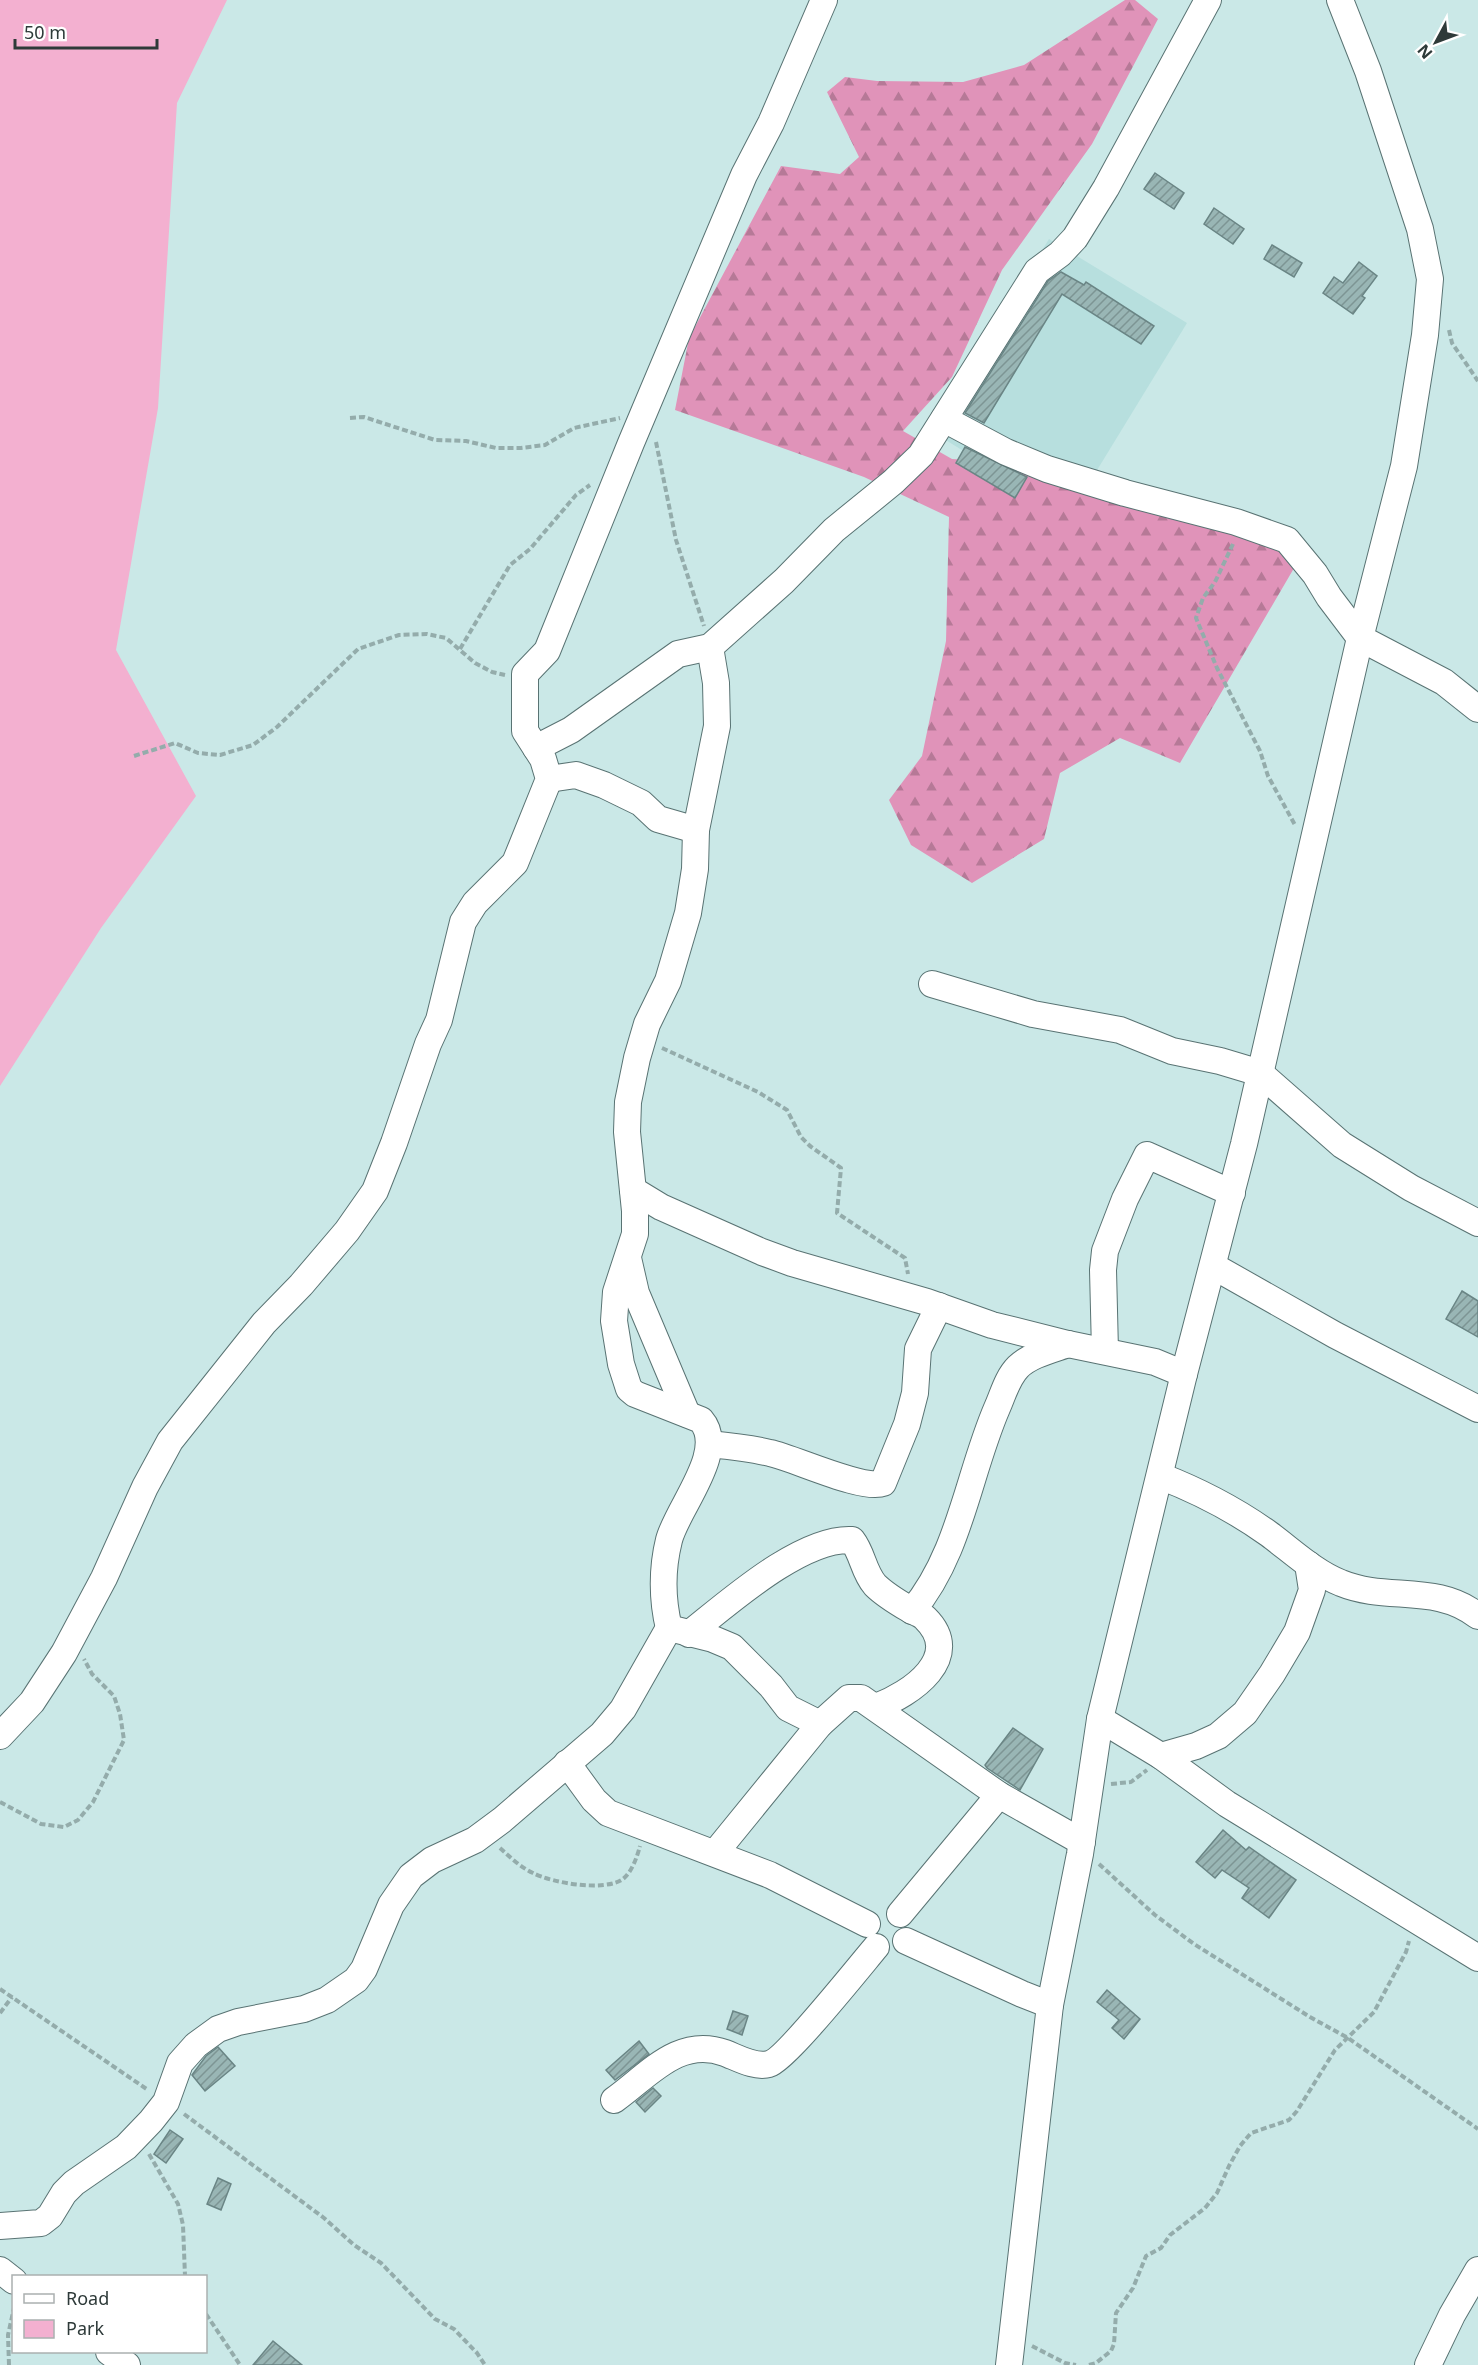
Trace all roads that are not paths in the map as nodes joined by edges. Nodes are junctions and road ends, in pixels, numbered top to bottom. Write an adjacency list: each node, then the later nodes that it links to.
1 (824, 0): 8 (street)
2 (1208, 0): 4 (street)
3 (1340, 0): 5 (street)
4 (944, 419): 5 (street); 6 (street)
5 (1360, 638): 7 (street); 12 (street)
6 (710, 646): 8 (street); 10 (street)
7 (1478, 709)
8 (536, 748): 9 (street)
9 (549, 779): 10 (street); 33 (street)
10 (696, 830): 13 (street)
11 (932, 984): 12 (street)
12 (1260, 1073): 14 (street); 15 (street)
13 (633, 1190): 16 (street); 18 (street)
14 (1232, 1193): 17 (street); 20 (street)
15 (1478, 1223)
16 (628, 1258): 23 (street); 23 (street)
17 (1213, 1266): 21 (street); 22 (street)
18 (933, 1304): 19 (street); 24 (street)
19 (1068, 1344): 20 (street); 27 (street)
20 (1105, 1351): 21 (street)
21 (1184, 1374): 25 (street)
22 (1478, 1409)
23 (687, 1414): 24 (street)
24 (710, 1444): 29 (street)
25 (1160, 1476): 26 (street); 31 (street)
26 (1308, 1564): 28 (street); 34 (street)
27 (912, 1611): 29 (street); 30 (street)
28 (1478, 1616)
29 (679, 1631): 32 (street); 35 (street)
30 (876, 1707): 32 (street); 36 (street)
31 (1100, 1719): 34 (street); 37 (street)
32 (820, 1724): 38 (street)
33 (0, 1736)
34 (1161, 1756): 42 (street)
35 (567, 1763): 38 (street); 45 (street)
36 (999, 1795): 37 (street); 39 (street)
37 (1081, 1848): 43 (street)
38 (715, 1853): 40 (street)
39 (900, 1914): 40 (street); 41 (street)
40 (871, 1936): 41 (street); 44 (street)
41 (906, 1941): 43 (street)
42 (1478, 1958)
43 (1050, 2005): 51 (street)
44 (614, 2100)
45 (0, 2226)
46 (0, 2270): 48 (street)
47 (1478, 2270): 52 (street)
48 (12, 2279)
49 (110, 2353): 50 (street)
50 (128, 2365)
51 (1009, 2365)
52 (1428, 2365)

